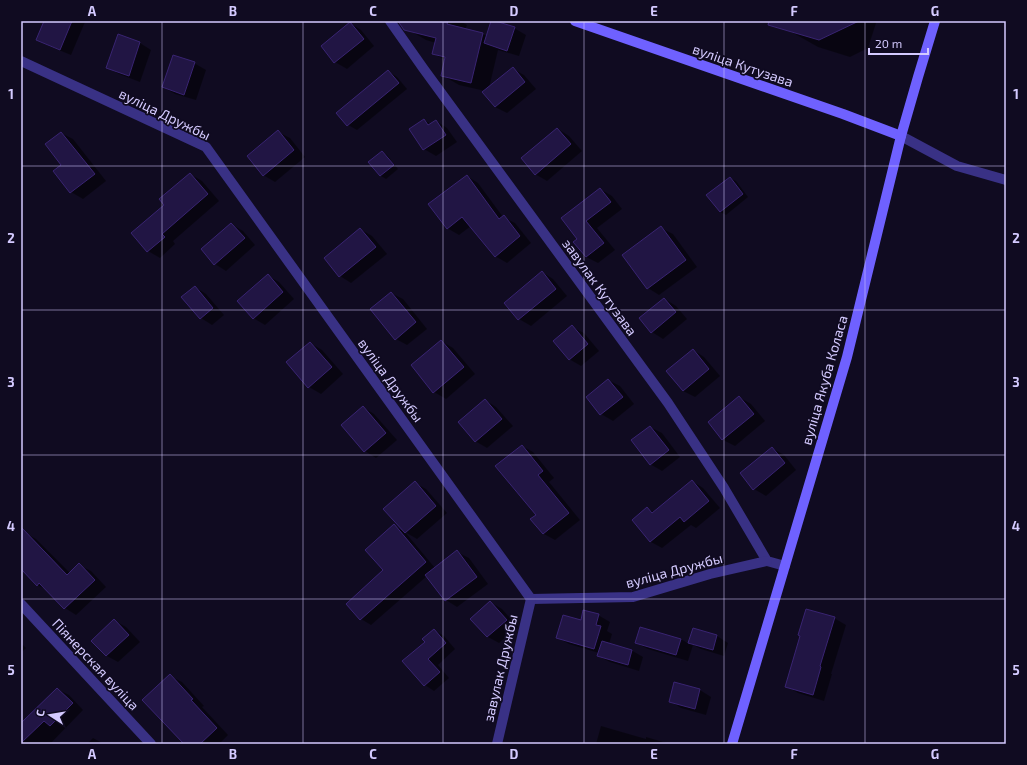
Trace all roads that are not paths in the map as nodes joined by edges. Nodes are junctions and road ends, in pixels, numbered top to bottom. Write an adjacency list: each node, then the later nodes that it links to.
1 (390, 21): 7 (street, завулак Кутузава)
2 (575, 21): 5 (main road, вуліца Кутузава)
3 (936, 21): 5 (main road, вуліца Якуба Коласа)
4 (21, 61): 9 (street, вуліца Дружбы)
5 (901, 136): 6 (street); 8 (main road, вуліца Якуба Коласа)
6 (1006, 180)
7 (767, 561): 8 (street); 9 (street, вуліца Дружбы)
8 (785, 566): 13 (main road, вуліца Якуба Коласа)
9 (530, 599): 12 (street, завулак Дружбы)
10 (21, 604): 11 (street, Піянерская вуліца)
11 (151, 744)
12 (497, 744)
13 (732, 744)

